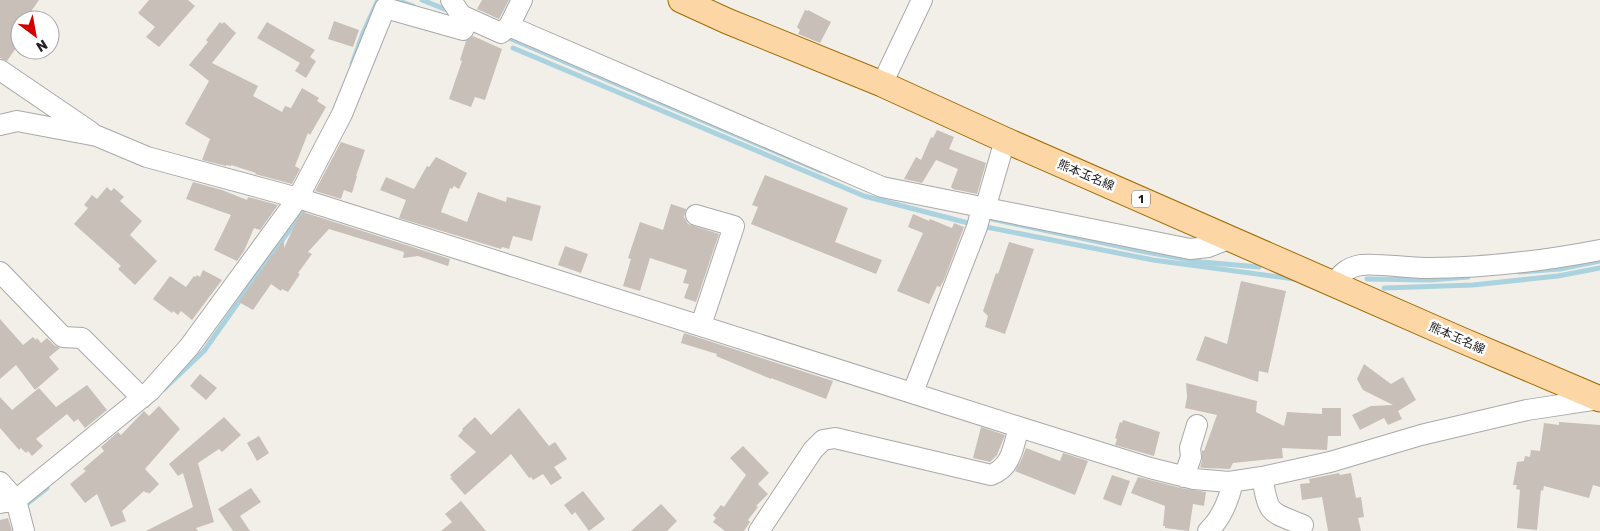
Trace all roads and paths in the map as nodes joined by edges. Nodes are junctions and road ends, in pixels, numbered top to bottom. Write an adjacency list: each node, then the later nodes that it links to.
1 (451, 0): 5 (street)
2 (522, 0): 6 (street)
3 (681, 0): 8 (main road, 熊本玉名線 / 1)
4 (922, 0): 8 (street)
5 (469, 19): 6 (street); 12 (street)
6 (509, 26): 13 (street)
7 (0, 70): 10 (street)
8 (882, 84): 11 (main road, 熊本玉名線 / 1)
9 (0, 125): 10 (street)
10 (97, 136): 12 (street)
11 (1006, 140): 13 (street); 15 (main road, 熊本玉名線 / 1)
12 (298, 198): 19 (street); 21 (street)
13 (981, 214): 15 (street); 20 (street)
14 (696, 215): 19 (street)
15 (1231, 238): 18 (main road, 熊本玉名線 / 1)
16 (1600, 250): 18 (street)
17 (0, 272): 21 (street)
18 (1334, 283): 22 (main road, 熊本玉名線 / 1)
19 (701, 325): 20 (street)
20 (913, 392): 24 (street)
21 (142, 398): 29 (street)
22 (1600, 399): 26 (street)
23 (1197, 425): 25 (street)
24 (1019, 427): 25 (street); 32 (street)
25 (1184, 477): 28 (street)
26 (1262, 477): 28 (street); 30 (street)
27 (0, 482): 29 (street)
28 (1233, 482): 33 (street)
29 (8, 502): 31 (street)
30 (1303, 525)
31 (24, 531)
32 (758, 531)
33 (1208, 531)

